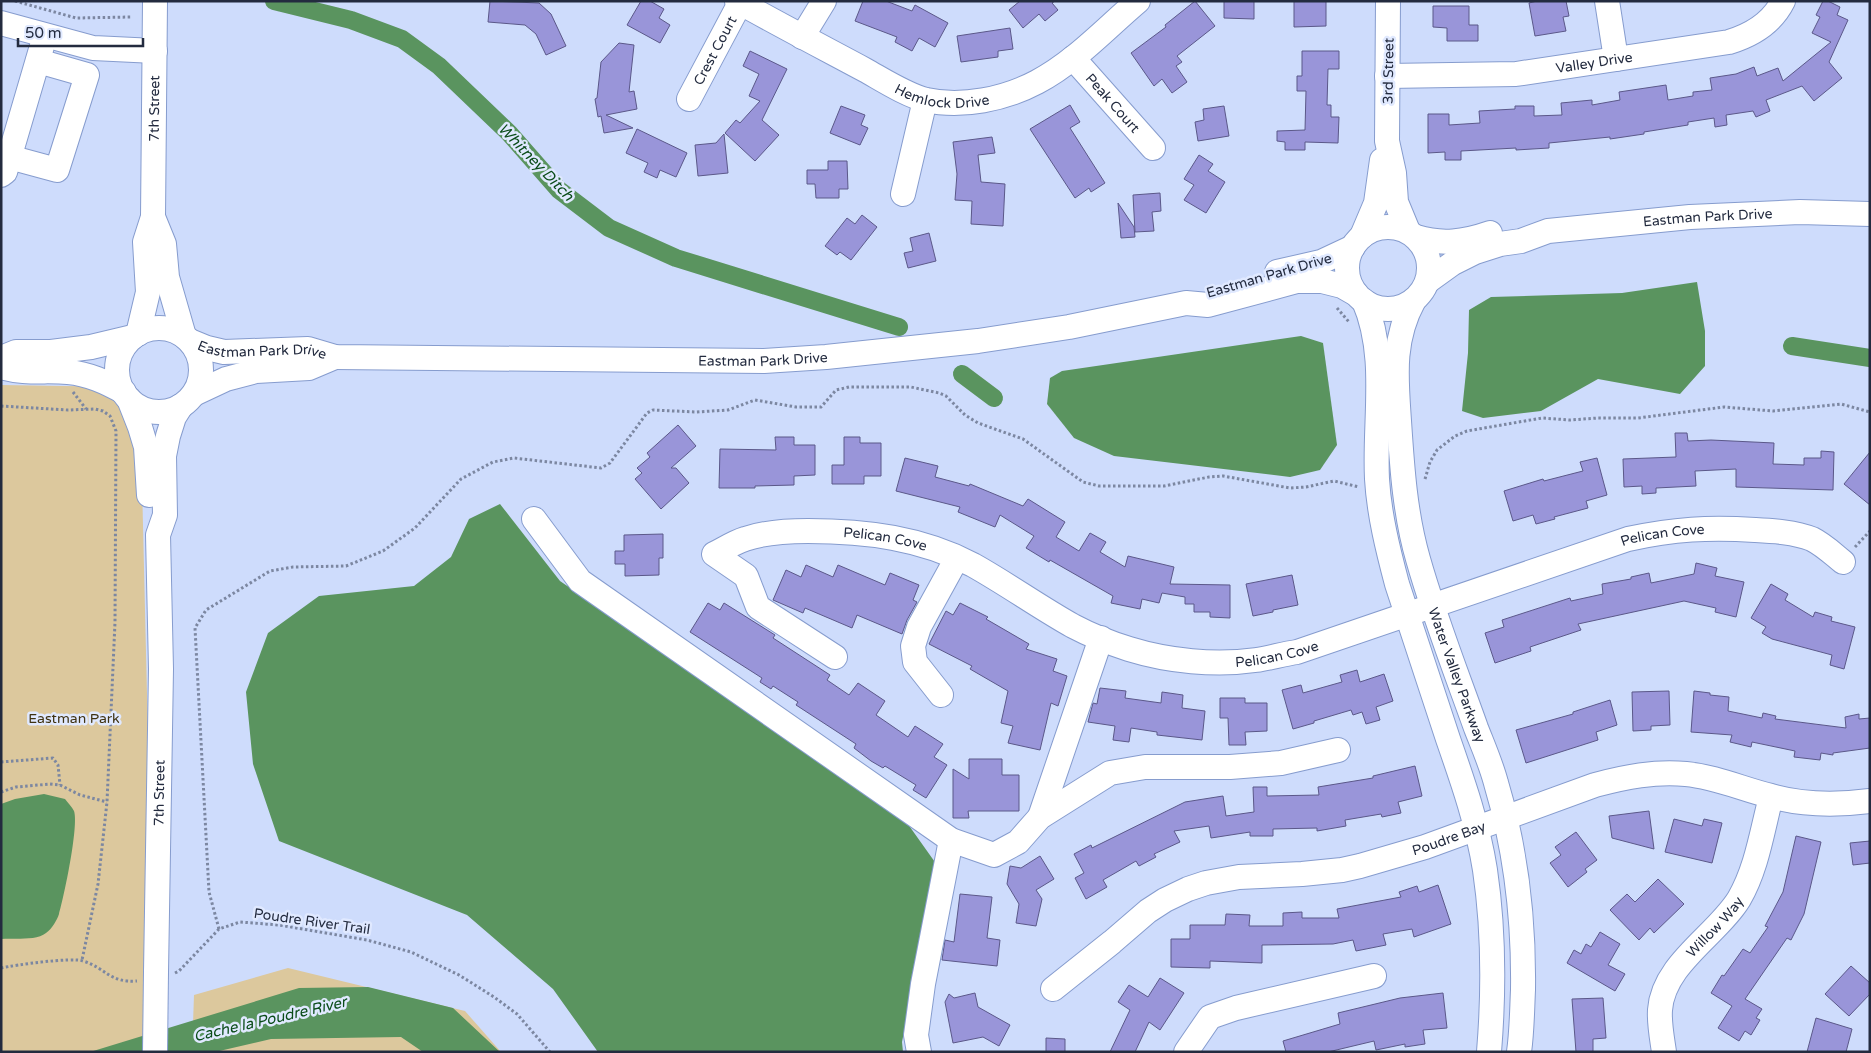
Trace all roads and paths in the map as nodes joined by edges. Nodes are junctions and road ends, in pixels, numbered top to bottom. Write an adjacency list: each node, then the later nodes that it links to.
1 (15, 1): 9 (path)
2 (156, 1): 13 (street, 7th Street)
3 (824, 1): 12 (street)
4 (1138, 1): 14 (street, Hemlock Drive)
5 (1388, 1): 17 (street, 3rd Street)
6 (1607, 1): 15 (street)
7 (1783, 1): 15 (street, Valley Drive)
8 (739, 2): 12 (street, Hemlock Drive); 18 (street, Crest Court)
9 (132, 17)
10 (1, 23): 11 (street)
11 (46, 35): 13 (street); 16 (street)
12 (802, 37): 19 (street, Hemlock Drive)
13 (155, 51): 25 (street, 7th Street)
14 (1073, 58): 19 (street, Hemlock Drive); 21 (street, Peak Court)
15 (1616, 59): 17 (street, Valley Drive)
16 (38, 61): 22 (street); 22 (street)
17 (1388, 76): 20 (street, 3rd Street)
18 (690, 99)
19 (925, 100): 23 (street)
20 (1387, 141): 27 (street, 3rd Street); 28 (street, 3rd Street)
21 (1153, 148)
22 (5, 166)
23 (903, 194)
24 (1870, 214): 26 (street, Eastman Park Drive)
25 (153, 218): 34 (street, 7th Street); 35 (street, 7th Street)
26 (1548, 231): 27 (street, Eastman Park Drive); 29 (street, Eastman Park Drive)
27 (1412, 234): 28 (street); 29 (street)
28 (1357, 242): 30 (street); 31 (street, Eastman Park Drive)
29 (1421, 291): 30 (street); 45 (street, Water Valley Parkway)
30 (1360, 298): 31 (street, Eastman Park Drive); 46 (street, Water Valley Parkway)
31 (1186, 303): 36 (street, Eastman Park Drive)
32 (1333, 305): 33 (path)
33 (1350, 323)
34 (135, 336): 35 (street); 37 (street); 40 (street)
35 (187, 339): 36 (street, Eastman Park Drive); 41 (street)
36 (336, 357): 41 (street, Eastman Park Drive)
37 (1, 358)
38 (1, 367): 40 (street)
39 (73, 392): 43 (path)
40 (126, 395): 41 (street); 48 (street, 7th Street)
41 (187, 400): 48 (street, 7th Street)
42 (1, 406): 43 (path)
43 (86, 410): 62 (path)
44 (1870, 412): 45 (path)
45 (1404, 483): 51 (street, Water Valley Parkway)
46 (1378, 486): 52 (street, Water Valley Parkway); 67 (path)
47 (534, 519): 66 (street)
48 (158, 535): 70 (street, 7th Street)
49 (957, 558): 53 (street, Pelican Cove); 54 (street, Pelican Cove); 55 (street)
50 (1843, 562): 51 (street, Pelican Cove)
51 (1432, 605): 52 (street, Pelican Cove); 64 (street, Water Valley Parkway)
52 (1407, 614): 53 (street, Pelican Cove); 65 (street, Water Valley Parkway)
53 (1101, 638): 63 (street)
54 (835, 657)
55 (941, 694)
56 (1338, 750): 63 (street)
57 (1, 762): 58 (path)
58 (60, 785): 59 (path); 62 (path)
59 (1, 792)
60 (1771, 796): 61 (street, Poudre Bay); 64 (street, Poudre Bay); 79 (street, Willow Way)
61 (1870, 801)
62 (107, 802): 68 (path)
63 (1040, 817): 66 (street)
64 (1505, 818): 65 (street, Poudre Bay); 78 (street, Water Valley Parkway)
65 (1476, 828): 72 (street, Poudre Bay); 77 (street, Water Valley Parkway)
66 (951, 840): 75 (street)
67 (219, 929): 70 (path); 74 (path, Poudre River Trail)
68 (82, 960): 69 (path); 70 (path)
69 (1, 968)
70 (157, 975): 73 (street, 7th Street, bridge)
71 (1374, 976): 76 (street)
72 (1053, 989)
73 (155, 1052)
74 (550, 1052)
75 (919, 1052)
76 (1186, 1052)
77 (1488, 1052)
78 (1519, 1052)
79 (1664, 1052)

